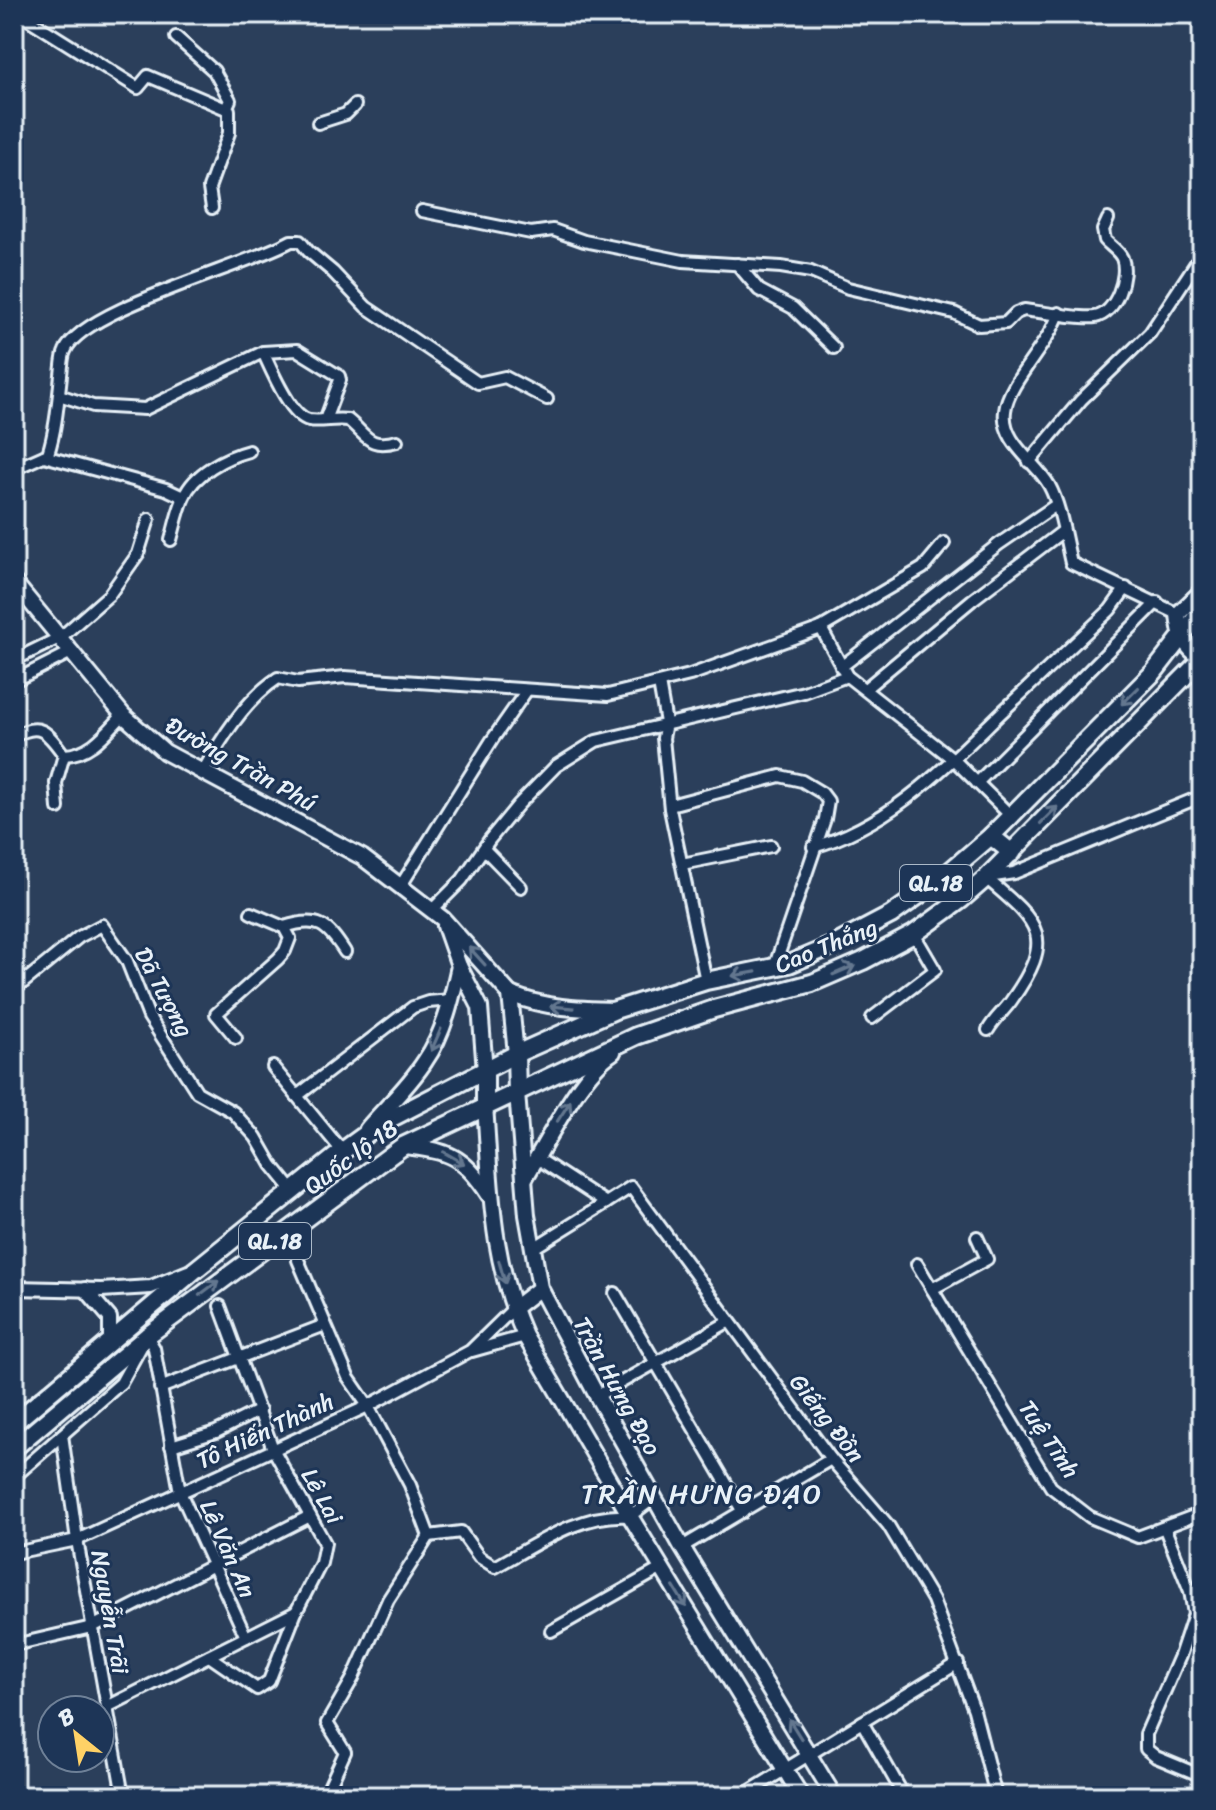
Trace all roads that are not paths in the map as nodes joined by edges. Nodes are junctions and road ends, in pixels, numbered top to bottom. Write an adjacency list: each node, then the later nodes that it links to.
1 (20, 14): 4 (street)
2 (176, 37): 4 (street)
3 (355, 105): 5 (street)
4 (226, 109): 6 (street)
5 (318, 123)
6 (212, 208)
7 (422, 211): 10 (street)
8 (1108, 219): 11 (street)
9 (1202, 254): 20 (street)
10 (737, 264): 11 (street); 12 (street)
11 (1059, 313): 20 (street)
12 (834, 348)
13 (263, 352): 14 (street); 16 (street); 16 (street)
14 (59, 395): 15 (street); 19 (street)
15 (547, 399)
16 (325, 420): 17 (street)
17 (397, 441)
18 (249, 451): 22 (street)
19 (44, 456): 21 (street); 22 (street)
20 (1029, 462): 23 (street)
21 (14, 469)
22 (183, 497): 26 (street)
23 (1056, 505): 25 (street); 40 (street)
24 (149, 519): 36 (street)
25 (1063, 531): 29 (street); 43 (street)
26 (171, 540)
27 (944, 543): 34 (street)
28 (14, 582): 36 (main road, Đường Trần Phú)
29 (1126, 588): 31 (street); 49 (street)
30 (1199, 595): 32 (main road)
31 (1157, 602): 32 (street); 51 (street)
32 (1178, 614): 35 (main road)
33 (1202, 618): 35 (main road, QL.18)
34 (821, 628): 40 (street); 42 (street)
35 (1180, 636): 38 (main road, Cao Thắng); 55 (main road, Cao Thắng / QL.18, one-way to 55)
36 (61, 637): 37 (main road, Đường Trần Phú); 39 (street)
37 (73, 651): 41 (street); 45 (main road, Đường Trần Phú)
38 (1202, 659): 60 (main road, Cao Thắng / QL.18, one-way to 38)
39 (14, 660)
40 (844, 672): 43 (street); 46 (street)
41 (14, 681)
42 (659, 683): 44 (street); 46 (street)
43 (865, 689): 49 (street)
44 (527, 690): 50 (street); 63 (street)
45 (123, 715): 48 (street); 50 (main road, Đường Trần Phú)
46 (665, 726): 53 (street); 59 (street)
47 (14, 737): 48 (street)
48 (64, 755): 54 (street)
49 (953, 759): 51 (street); 58 (street)
50 (202, 773): 63 (main road, Đường Trần Phú)
51 (977, 783): 55 (street)
52 (1202, 796): 62 (street)
53 (670, 805): 58 (street); 61 (street)
54 (58, 808)
55 (1011, 816): 56 (main road, Cao Thắng / QL.18)
56 (991, 836): 60 (main road); 71 (main road, Cao Thắng / QL.18)
57 (771, 846): 61 (street)
58 (813, 847): 71 (street)
59 (484, 849): 64 (street); 66 (street)
60 (1012, 853): 62 (main road, Cao Thắng / QL.18)
61 (682, 864): 72 (street)
62 (986, 878): 68 (main road, Cao Thắng / QL.18); 78 (street)
63 (400, 887): 66 (main road, Đường Trần Phú)
64 (521, 887)
65 (251, 913): 67 (street)
66 (437, 914): 70 (main road); 74 (main road, Đường Trần Phú, one-way to 66)
67 (284, 927): 69 (street); 80 (street)
68 (914, 934): 77 (street); 79 (main road, Cao Thắng / QL.18, one-way to 68)
69 (345, 952)
70 (459, 966): 75 (main road); 83 (main road)
71 (774, 968): 72 (main road, Cao Thắng / QL.18, one-way to 72)
72 (706, 981): 76 (main road, Cao Thắng / QL.18)
73 (14, 990): 92 (street, Dã Tượng)
74 (510, 994): 76 (main road, one-way to 74); 81 (main road)
75 (451, 1000): 85 (street); 87 (main road, one-way to 87)
76 (615, 1010): 81 (main road, Cao Thắng / QL.18)
77 (872, 1018)
78 (988, 1030)
79 (636, 1036): 84 (main road, Cao Thắng / QL.18); 90 (main road, one-way to 79)
80 (236, 1038)
81 (516, 1054): 83 (main road, Quốc lộ 18 / QL.18); 84 (main road)
82 (273, 1067): 85 (street)
83 (485, 1071): 86 (main road); 87 (main road, Quốc lộ 18 / QL.18)
84 (517, 1093): 86 (main road, Quốc lộ 18 / QL.18); 91 (main road, Trần Hưng Đạo)
85 (297, 1096): 89 (street)
86 (485, 1105): 88 (main road, Quốc lộ 18 / QL.18); 93 (main road)
87 (359, 1139): 89 (main road, Quốc lộ 18 / QL.18)
88 (403, 1146): 93 (main road, one-way to 93); 109 (main road, Quốc lộ 18 / QL.18, one-way to 88)
89 (342, 1151): 92 (main road, Quốc lộ 18 / QL.18)
90 (537, 1158): 91 (main road); 94 (street)
91 (524, 1178): 96 (main road, Trần Hưng Đạo)
92 (294, 1192): 99 (main road, QL.18)
93 (489, 1195): 106 (main road, one-way to 106)
94 (606, 1203): 96 (street); 107 (street, Giếng Đồn)
95 (977, 1237): 103 (street)
96 (532, 1249): 101 (main road, Trần Hưng Đạo)
97 (298, 1260): 108 (street)
98 (917, 1264): 103 (street, Tuệ Tĩnh)
99 (195, 1270): 102 (street); 111 (main road, QL.18)
100 (14, 1288): 102 (street)
101 (540, 1288): 106 (main road); 117 (main road, Trần Hưng Đạo)
102 (85, 1289): 111 (street)
103 (932, 1289): 135 (street, Tuệ Tĩnh)
104 (615, 1293): 114 (street)
105 (220, 1306): 113 (street, Lê Lai)
106 (513, 1309): 110 (main road); 112 (street, Tô Hiến Thành)
107 (728, 1322): 114 (street); 126 (street, Giếng Đồn)
108 (325, 1325): 113 (street); 118 (street)
109 (147, 1336): 115 (main road, QL.18); 116 (street, Lê Văn An); 122 (street)
110 (525, 1336): 112 (street); 134 (main road)
111 (99, 1347): 120 (main road, QL.18); 121 (main road, QL.18)
112 (470, 1351): 118 (street, Tô Hiến Thành)
113 (241, 1359): 116 (street); 119 (street, Lê Lai)
114 (656, 1364): 117 (street); 131 (street)
115 (112, 1369): 124 (main road, QL.18); 127 (main road, QL.18)
116 (160, 1388): 123 (street, Lê Văn An)
117 (597, 1396): 130 (main road, Trần Hưng Đạo)
118 (368, 1406): 125 (street, Tô Hiến Thành); 136 (street)
119 (260, 1410): 123 (street); 125 (street, Lê Lai)
120 (14, 1411)
121 (14, 1423)
122 (62, 1435): 128 (street); 137 (street, Nguyễn Trãi)
123 (171, 1446): 129 (street, Lê Văn An)
124 (14, 1448)
125 (273, 1449): 129 (street, Tô Hiến Thành); 133 (street, Lê Lai)
126 (831, 1459): 131 (street); 148 (street, Giếng Đồn)
127 (14, 1460)
128 (14, 1477)
129 (180, 1492): 137 (street, Tô Hiến Thành); 140 (street, Lê Văn An)
130 (654, 1498): 134 (street); 138 (main road, Trần Hưng Đạo)
131 (743, 1512): 138 (street)
132 (1202, 1513): 135 (street, Tuệ Tĩnh)
133 (310, 1516): 140 (street); 142 (street, Lê Lai)
134 (630, 1516): 136 (street); 141 (main road)
135 (1165, 1529): 155 (street)
136 (429, 1536): 157 (street)
137 (77, 1540): 139 (street, Tô Hiến Thành); 143 (street, Nguyễn Trãi)
138 (682, 1547): 152 (main road, Trần Hưng Đạo, one-way to 138)
139 (14, 1553)
140 (214, 1565): 143 (street); 145 (street, Lê Văn An)
141 (662, 1568): 144 (street); 154 (main road, one-way to 154)
142 (296, 1612): 145 (street); 147 (street, Lê Lai)
143 (92, 1627): 146 (street); 149 (street, Nguyễn Trãi)
144 (551, 1631)
145 (246, 1637): 147 (street)
146 (14, 1645)
147 (209, 1656): 150 (street)
148 (958, 1663): 151 (street); 162 (street, Giếng Đồn)
149 (105, 1694)
150 (116, 1702)
151 (862, 1722): 152 (street); 161 (street)
152 (810, 1753): 154 (street); 160 (main road, Trần Hưng Đạo)
153 (116, 1757): 156 (street, Nguyễn Trãi)
154 (786, 1769): 158 (street); 159 (main road)
155 (1202, 1776)
156 (123, 1796)
157 (325, 1796)
158 (742, 1796)
159 (801, 1796)
160 (834, 1796)
161 (904, 1796)
162 (996, 1796)

